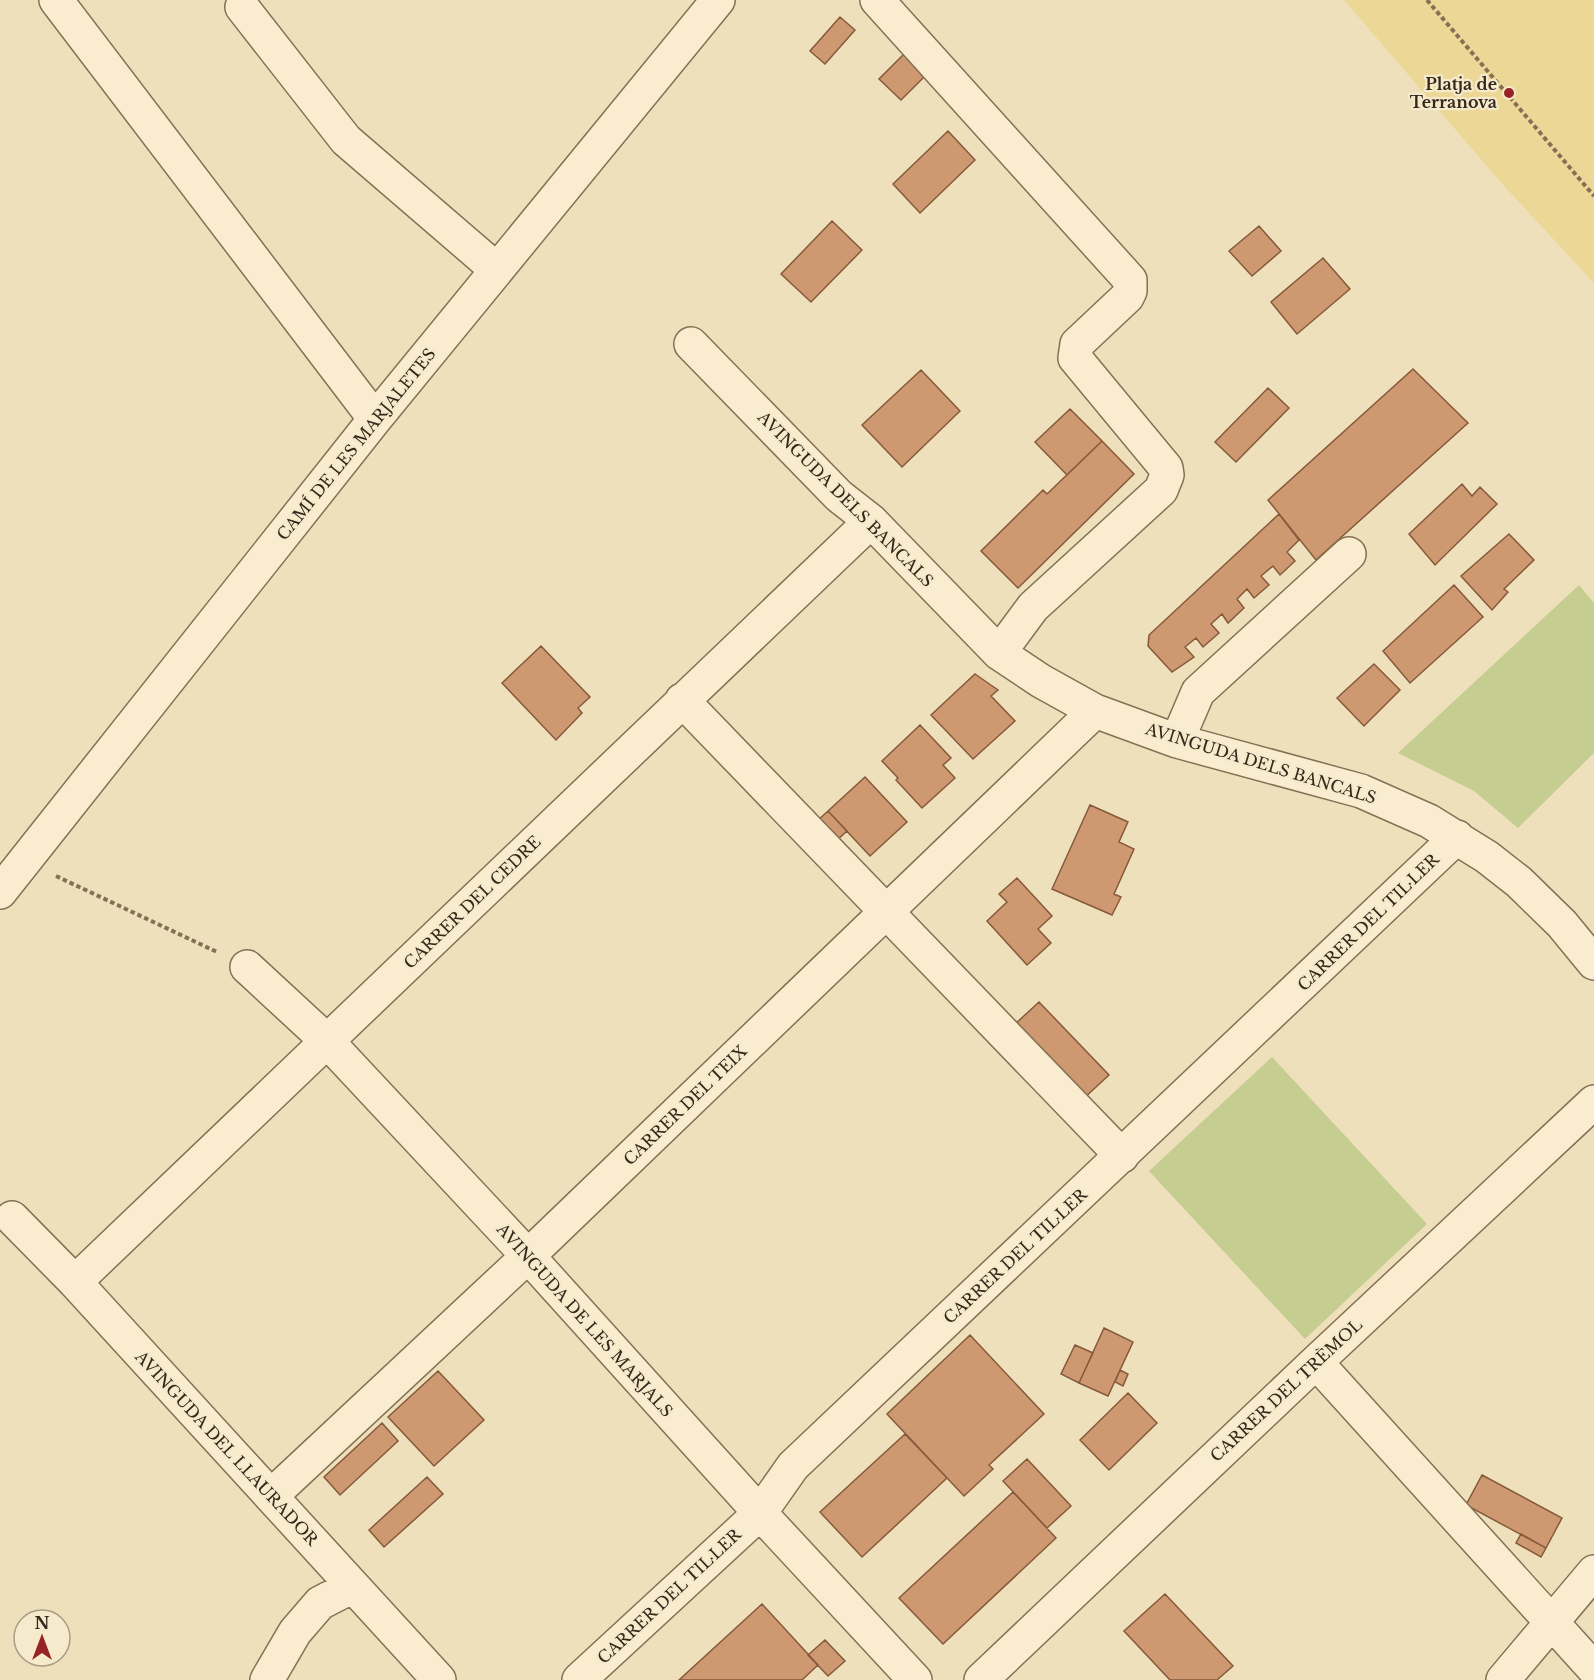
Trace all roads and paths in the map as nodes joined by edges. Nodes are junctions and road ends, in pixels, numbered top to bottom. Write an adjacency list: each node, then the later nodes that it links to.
1 (56, 0): 9 (street)
2 (718, 0): 7 (street, CAMÍ DE LES MARJALETES)
3 (877, 0): 12 (street)
4 (1427, 0): 6 (path)
5 (242, 7): 7 (street)
6 (1594, 196)
7 (497, 270): 9 (street, CAMÍ DE LES MARJALETES)
8 (692, 344): 10 (street, AVINGUDA DELS BANCALS)
9 (375, 419): 17 (street, CAMÍ DE LES MARJALETES)
10 (871, 521): 12 (street, AVINGUDA DELS BANCALS); 13 (street, CARRER DEL CEDRE)
11 (1349, 554): 15 (street)
12 (999, 653): 14 (street, AVINGUDA DELS BANCALS)
13 (682, 700): 19 (street); 22 (street, CARRER DEL CEDRE)
14 (1095, 711): 15 (street, AVINGUDA DELS BANCALS); 19 (street, CARRER DEL TEIX)
15 (1177, 741): 16 (street, AVINGUDA DELS BANCALS)
16 (1457, 837): 20 (street, AVINGUDA DELS BANCALS); 24 (street, CARRER DEL TIL·LER)
17 (23, 860): 18 (street, CAMÍ DE LES MARJALETES); 21 (path)
18 (0, 892)
19 (886, 912): 24 (street); 26 (street, CARRER DEL TEIX)
20 (1594, 963)
21 (247, 967): 22 (street, AVINGUDA DE LES MARJALS)
22 (327, 1041): 26 (street, AVINGUDA DE LES MARJALS); 27 (street, CARRER DEL CEDRE)
23 (1594, 1102): 28 (street, CARRER DEL TRÈMOL)
24 (1122, 1156): 30 (street, CARRER DEL TIL·LER)
25 (12, 1218): 27 (street, AVINGUDA DEL LLAURADOR)
26 (528, 1256): 29 (street, CARRER DEL TEIX); 30 (street, AVINGUDA DE LES MARJALS)
27 (75, 1282): 29 (street, AVINGUDA DEL LLAURADOR)
28 (1316, 1362): 33 (street); 39 (street, CARRER DEL TRÈMOL)
29 (271, 1496): 32 (street, AVINGUDA DEL LLAURADOR)
30 (760, 1513): 37 (street, CARRER DEL TIL·LER); 38 (street, AVINGUDA DE LES MARJALS)
31 (1594, 1572): 33 (street)
32 (353, 1586): 35 (street); 36 (street, AVINGUDA DEL LLAURADOR)
33 (1550, 1622): 34 (street); 40 (street)
34 (1594, 1669)
35 (267, 1680)
36 (439, 1680)
37 (579, 1680)
38 (915, 1680)
39 (981, 1680)
40 (1503, 1680)

